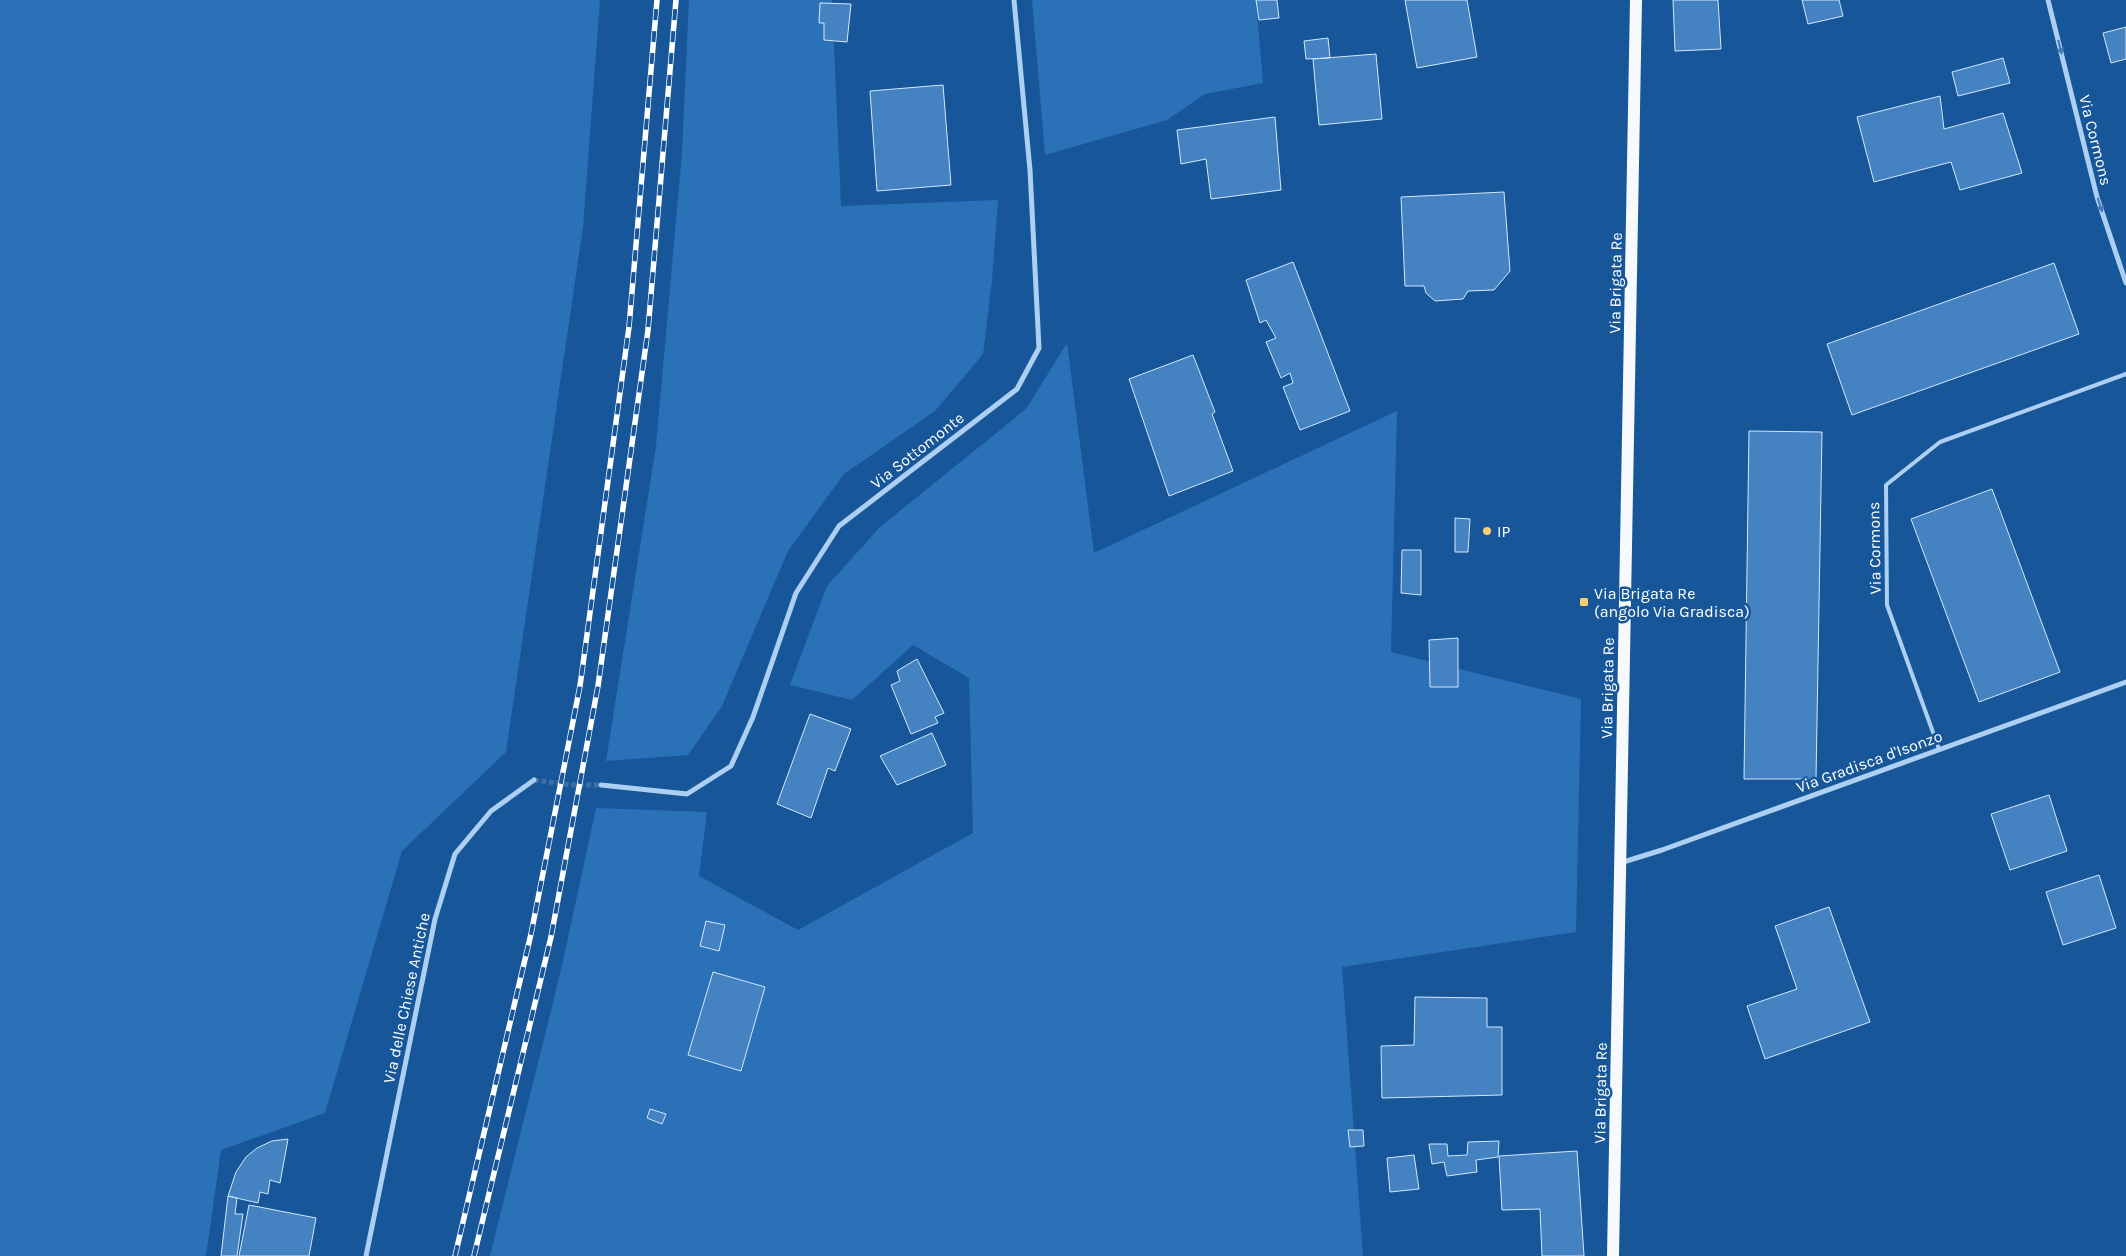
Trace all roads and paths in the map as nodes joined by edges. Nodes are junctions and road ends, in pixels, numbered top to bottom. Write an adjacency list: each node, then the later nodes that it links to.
1 (1014, 0): 9 (street, Via Sottomonte)
2 (1636, 0): 10 (main road, Via Brigata Re)
3 (2048, 0): 4 (street, Via Cormons, one-way to 4)
4 (2126, 283)
5 (2126, 374): 7 (lane, Via Cormons)
6 (2126, 682): 7 (street, Via Gradisca d'Isonzo)
7 (1939, 749): 10 (street, Via Gradisca d'Isonzo)
8 (534, 780): 11 (street, Via delle Chiese Antiche)
9 (601, 785)
10 (1620, 863): 12 (main road, Via Brigata Re)
11 (366, 1256)
12 (1613, 1256)

